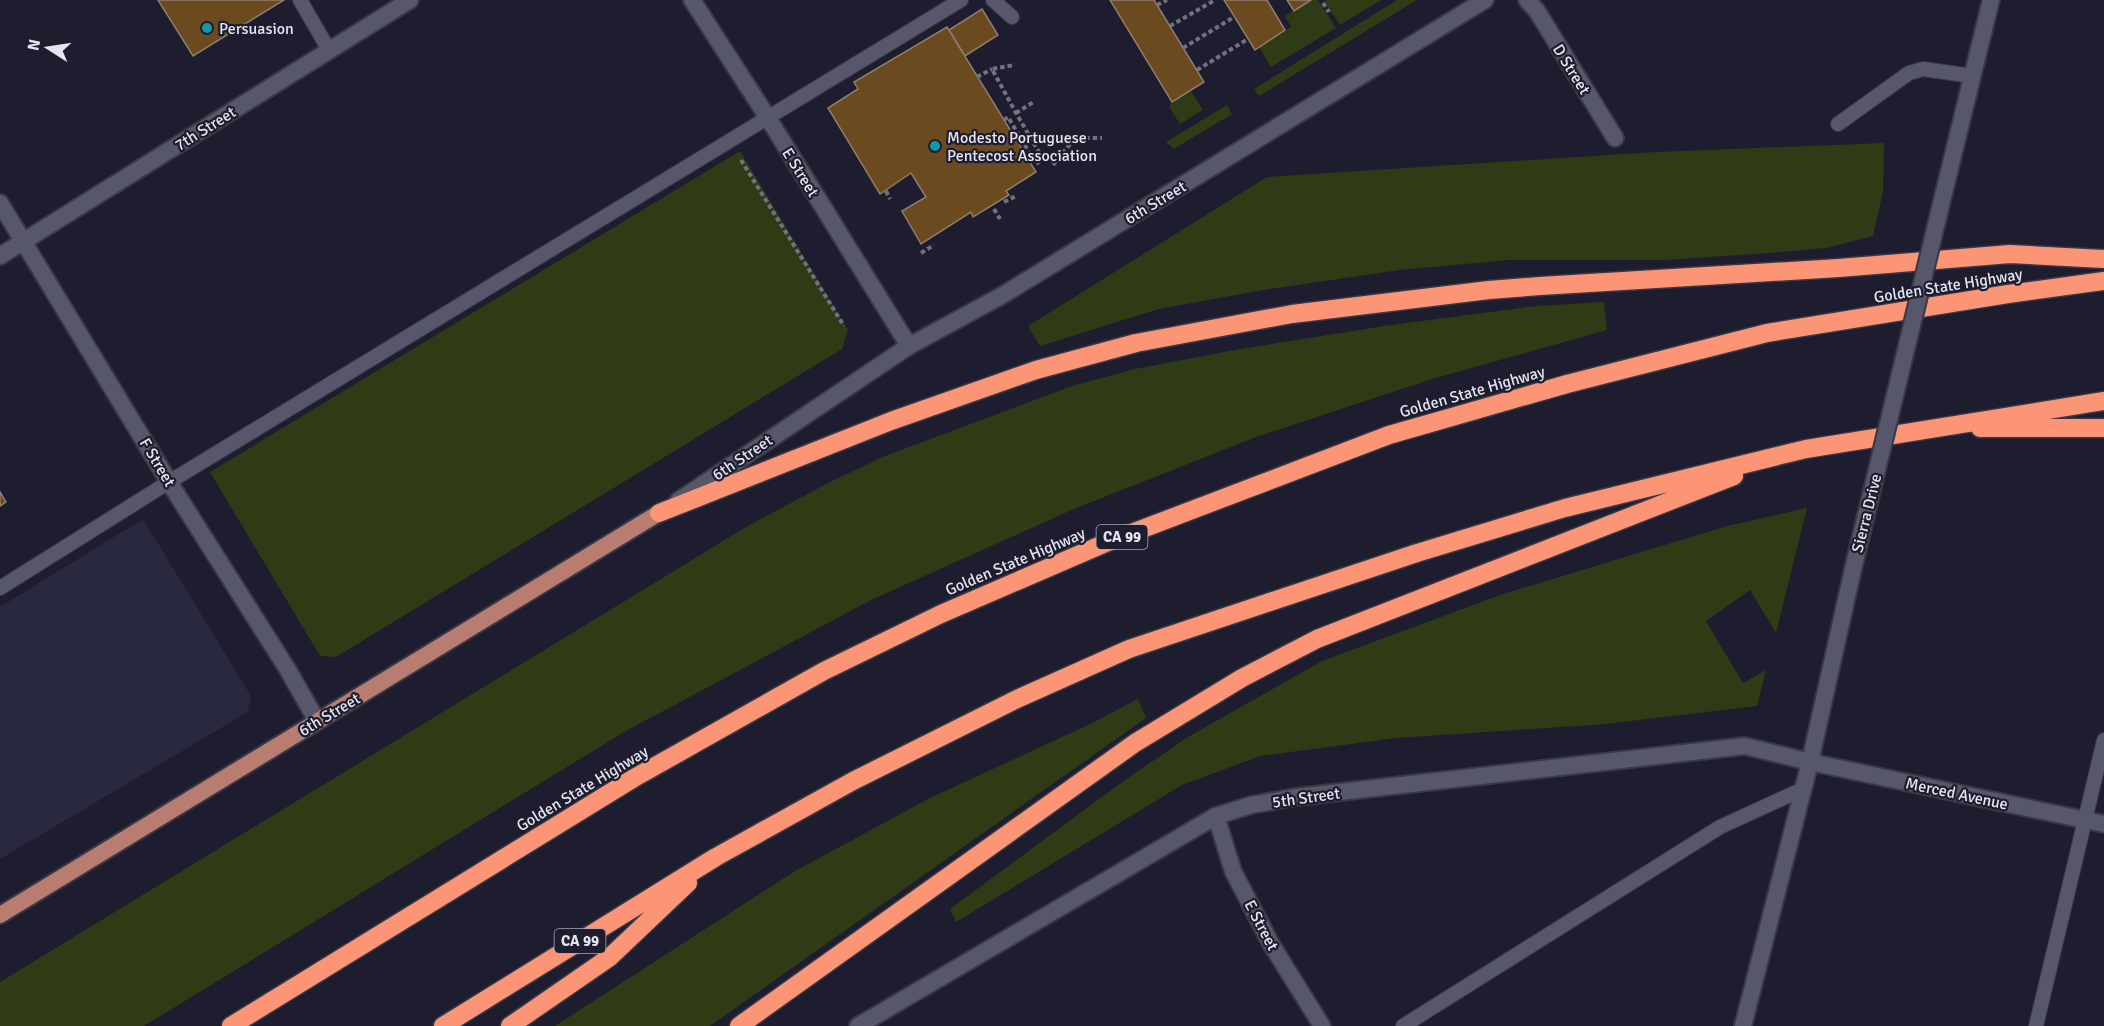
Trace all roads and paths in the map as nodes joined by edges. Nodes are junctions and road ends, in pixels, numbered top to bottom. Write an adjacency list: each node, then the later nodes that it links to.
1 (300, 0): 19 (lane)
2 (410, 0): 19 (street, 7th Street)
3 (692, 0): 27 (street, E Street)
4 (961, 0): 27 (lane)
5 (993, 0): 14 (lane)
6 (1167, 0): 12 (path)
7 (1215, 0): 16 (path)
8 (1485, 0): 48 (street, 6th Street)
9 (1527, 0): 31 (street, D Street)
10 (1991, 0): 23 (street, Sierra Drive)
11 (1323, 3): 13 (path)
12 (1157, 5)
13 (1329, 12)
14 (1012, 17)
15 (1234, 17): 18 (path)
16 (1170, 26)
17 (1248, 39): 22 (path)
18 (1183, 48)
19 (329, 50): 41 (street, 7th Street)
20 (1014, 65): 21 (path)
21 (992, 69): 24 (path); 26 (path)
22 (1197, 70)
23 (1972, 76): 29 (lane); 58 (street, Sierra Drive, bridge)
24 (977, 77)
25 (1035, 101): 26 (path)
26 (1016, 113): 28 (path)
27 (768, 118): 48 (street, E Street); 53 (lane)
28 (1004, 120)
29 (1838, 124)
30 (1102, 138): 33 (path)
31 (1615, 138)
32 (738, 154): 47 (path)
33 (1053, 165)
34 (886, 191): 36 (path)
35 (1016, 196): 37 (path)
36 (890, 199)
37 (1004, 202)
38 (0, 203): 41 (street, F Street)
39 (994, 209): 40 (path)
40 (1000, 219)
41 (23, 241): 44 (street, 7th Street); 53 (street, F Street)
42 (934, 245): 43 (path)
43 (921, 253)
44 (0, 256)
45 (2104, 260): 54 (highway)
46 (2104, 281): 65 (highway, Golden State Highway / CA 99)
47 (844, 326)
48 (909, 346): 54 (street, 6th Street)
49 (2104, 401): 51 (highway, CA 99)
50 (2104, 428): 51 (highway)
51 (1924, 429): 52 (highway, CA 99)
52 (1806, 448): 63 (highway, CA 99); 68 (highway)
53 (170, 482): 55 (lane); 56 (street, F Street)
54 (659, 513): 56 (main road, 6th Street)
55 (0, 588)
56 (317, 721): 64 (main road, 6th Street)
57 (2104, 740): 61 (lane)
58 (1810, 762): 59 (street, Sierra Drive); 60 (street, 5th Street); 61 (street, Merced Avenue)
59 (1803, 789): 71 (lane); 72 (street, Sierra Drive)
60 (1216, 816): 69 (street, 5th Street); 70 (street, E Street)
61 (2085, 820): 62 (street, Merced Avenue); 73 (lane)
62 (2104, 824)
63 (716, 857): 66 (highway, CA 99); 67 (highway)
64 (0, 915)
65 (231, 1026)
66 (443, 1026)
67 (510, 1026)
68 (740, 1026)
69 (858, 1026)
70 (1322, 1026)
71 (1402, 1026)
72 (1743, 1026)
73 (2036, 1026)

